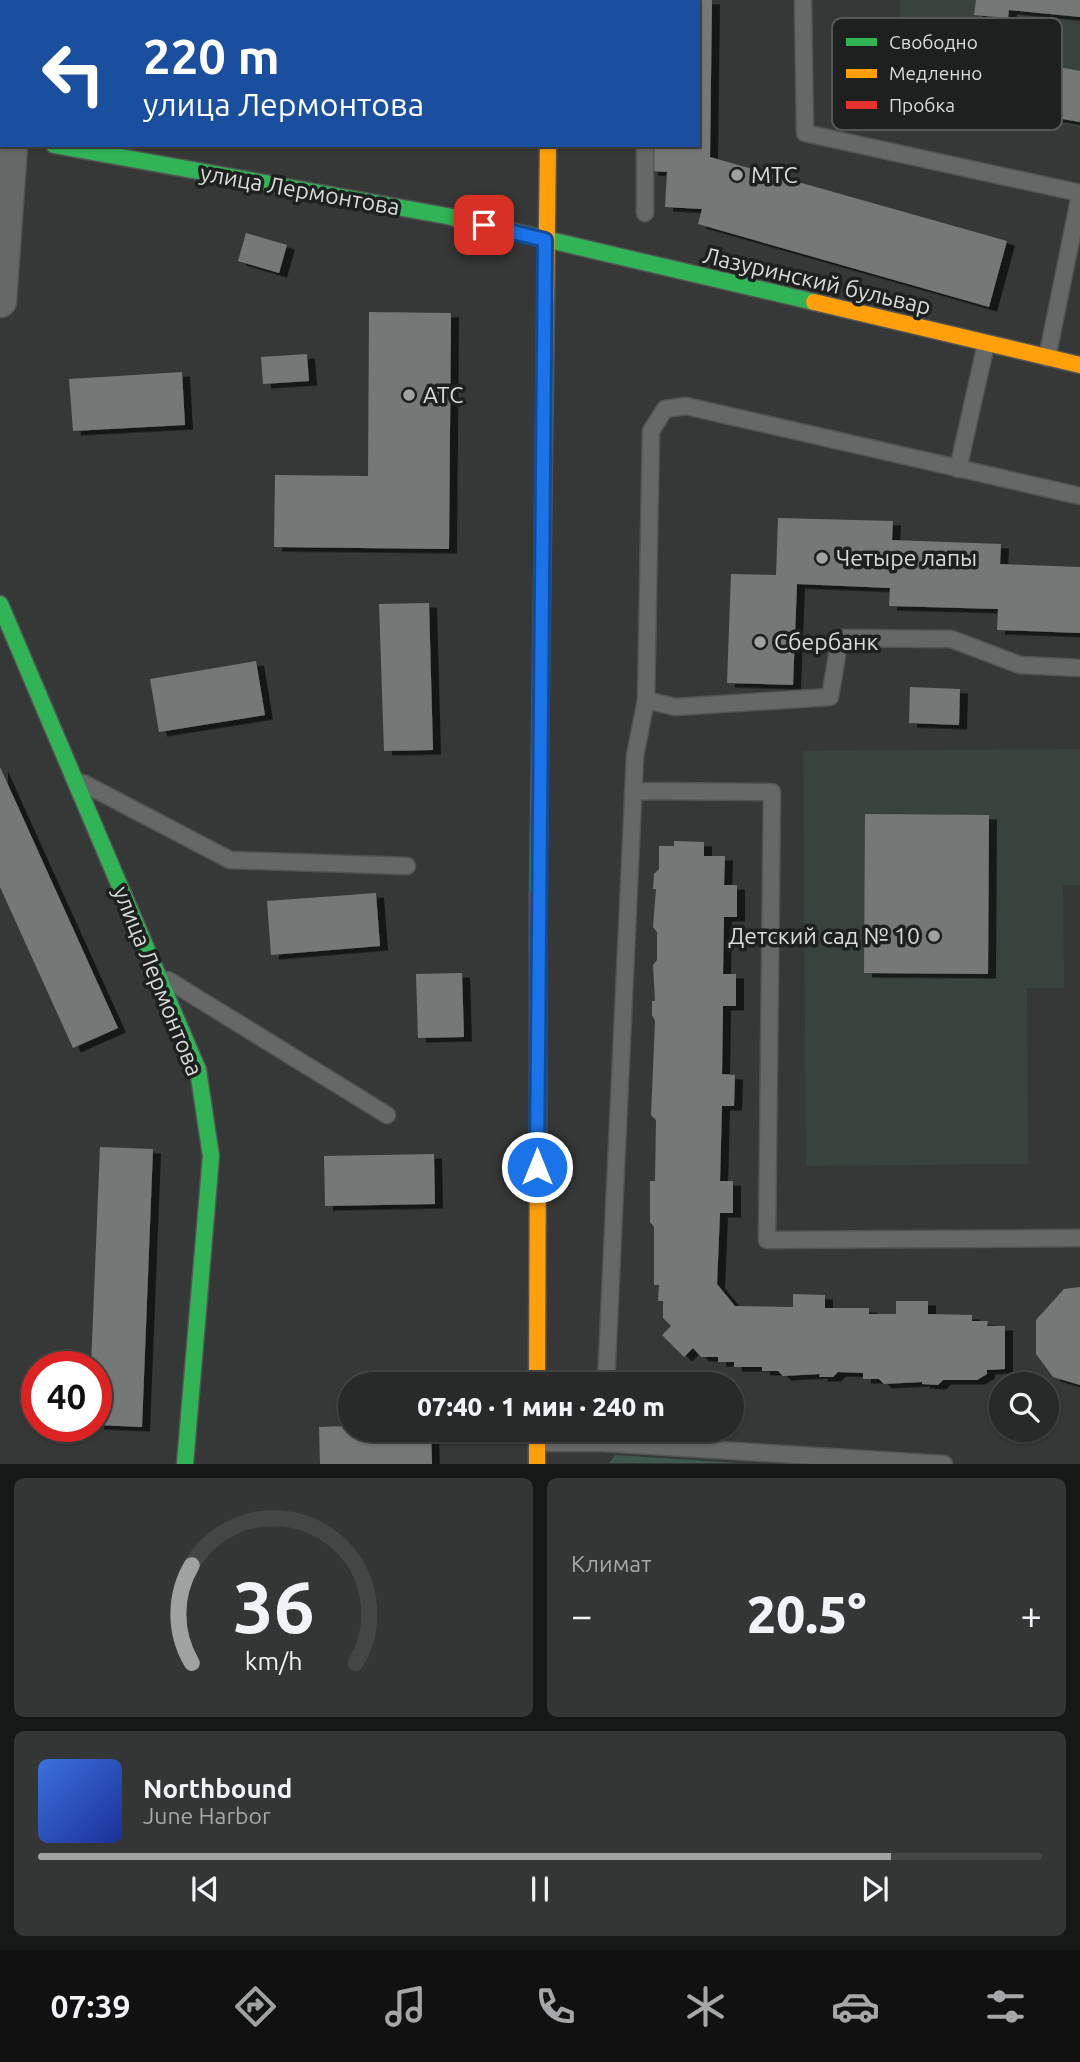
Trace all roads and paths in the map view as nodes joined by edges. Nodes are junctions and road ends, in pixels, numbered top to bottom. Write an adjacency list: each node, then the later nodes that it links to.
1 (803, 0): 6 (lane)
2 (10, 147): 9 (street)
3 (65, 147): 8 (street, улица Лермонтова)
4 (548, 147): 8 (street)
5 (645, 147): 7 (lane)
6 (1080, 194): 11 (lane)
7 (645, 213)
8 (545, 240): 10 (street, Лазуринский бульвар); 24 (street)
9 (0, 301)
10 (986, 344): 11 (street, Лазуринский бульвар); 13 (lane)
11 (1047, 358): 12 (street, Лазуринский бульвар)
12 (1080, 365)
13 (958, 469): 14 (lane); 17 (lane)
14 (1080, 496)
15 (0, 604): 18 (street, улица Лермонтова)
16 (1080, 668): 17 (lane)
17 (646, 700): 19 (lane)
18 (75, 779): 20 (lane); 21 (street, улица Лермонтова)
19 (633, 791): 23 (lane); 25 (lane)
20 (407, 866)
21 (154, 971): 22 (lane); 28 (street, улица Лермонтова)
22 (387, 1115)
23 (1080, 1238)
24 (537, 1372)
25 (607, 1372)
26 (537, 1442): 29 (street)
27 (677, 1442): 30 (lane)
28 (185, 1464)
29 (537, 1464)
30 (944, 1464)

